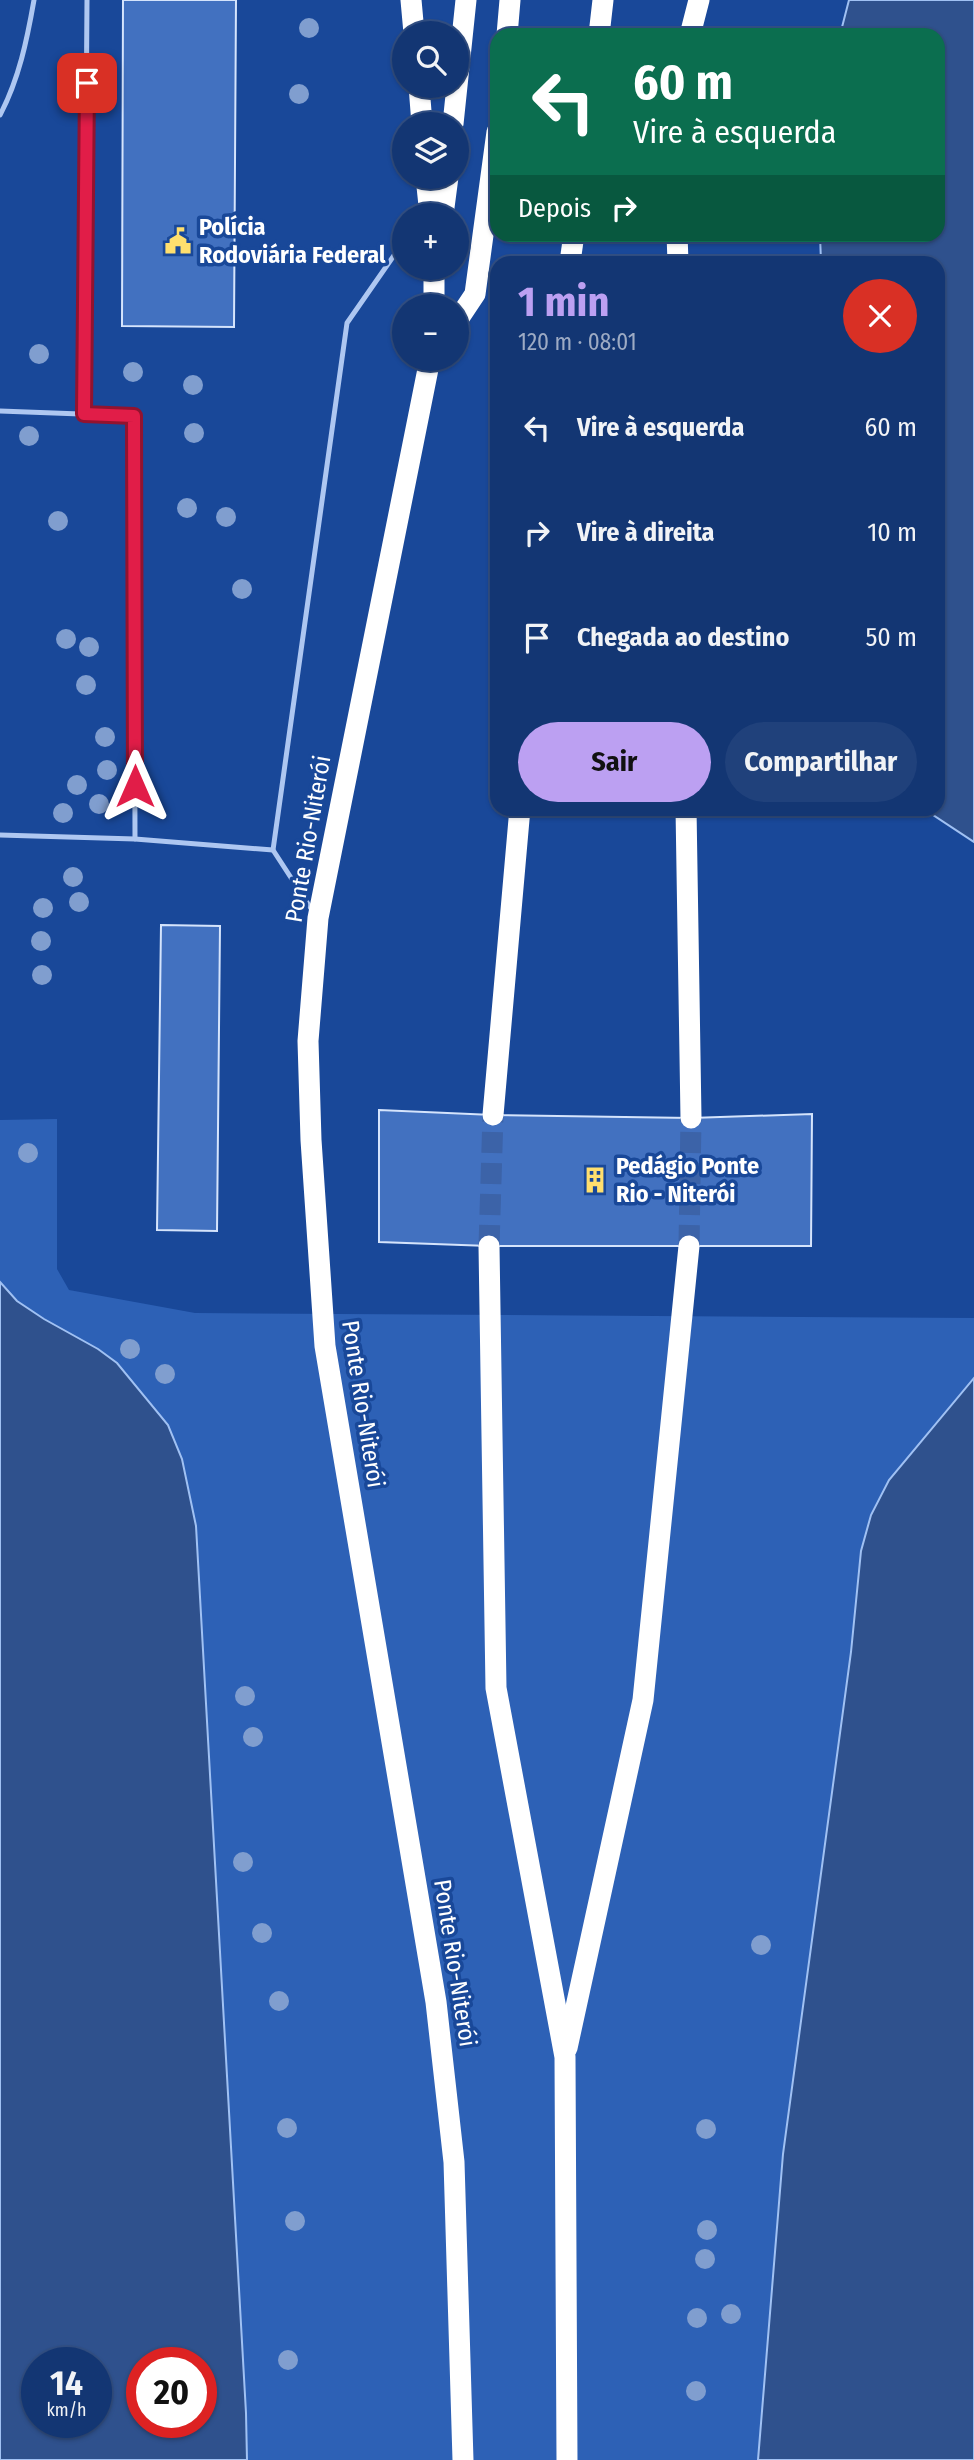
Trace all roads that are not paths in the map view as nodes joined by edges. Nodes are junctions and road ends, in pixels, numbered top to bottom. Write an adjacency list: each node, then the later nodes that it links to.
1 (34, 0): 13 (lane)
2 (87, 0): 19 (lane)
3 (411, 0): 8 (highway)
4 (466, 0): 12 (highway)
5 (510, 0): 9 (highway)
6 (603, 0): 10 (highway)
7 (699, 0): 11 (highway)
8 (413, 21)
9 (508, 28)
10 (600, 28)
11 (692, 28)
12 (454, 112)
13 (0, 116)
14 (490, 184): 16 (highway)
15 (392, 258): 24 (lane)
16 (469, 303)
17 (428, 371): 25 (highway, Ponte Rio-Niterói)
18 (0, 411): 19 (lane)
19 (84, 414): 23 (lane)
20 (519, 816): 26 (highway)
21 (686, 816): 27 (highway)
22 (0, 835): 23 (lane)
23 (135, 839): 24 (lane)
24 (273, 850): 25 (lane)
25 (318, 918): 31 (highway, Ponte Rio-Niterói)
26 (494, 1115)
27 (691, 1118)
28 (689, 1246): 30 (highway)
29 (489, 1247): 30 (highway)
30 (565, 2057): 32 (highway)
31 (463, 2460)
32 (567, 2460)

